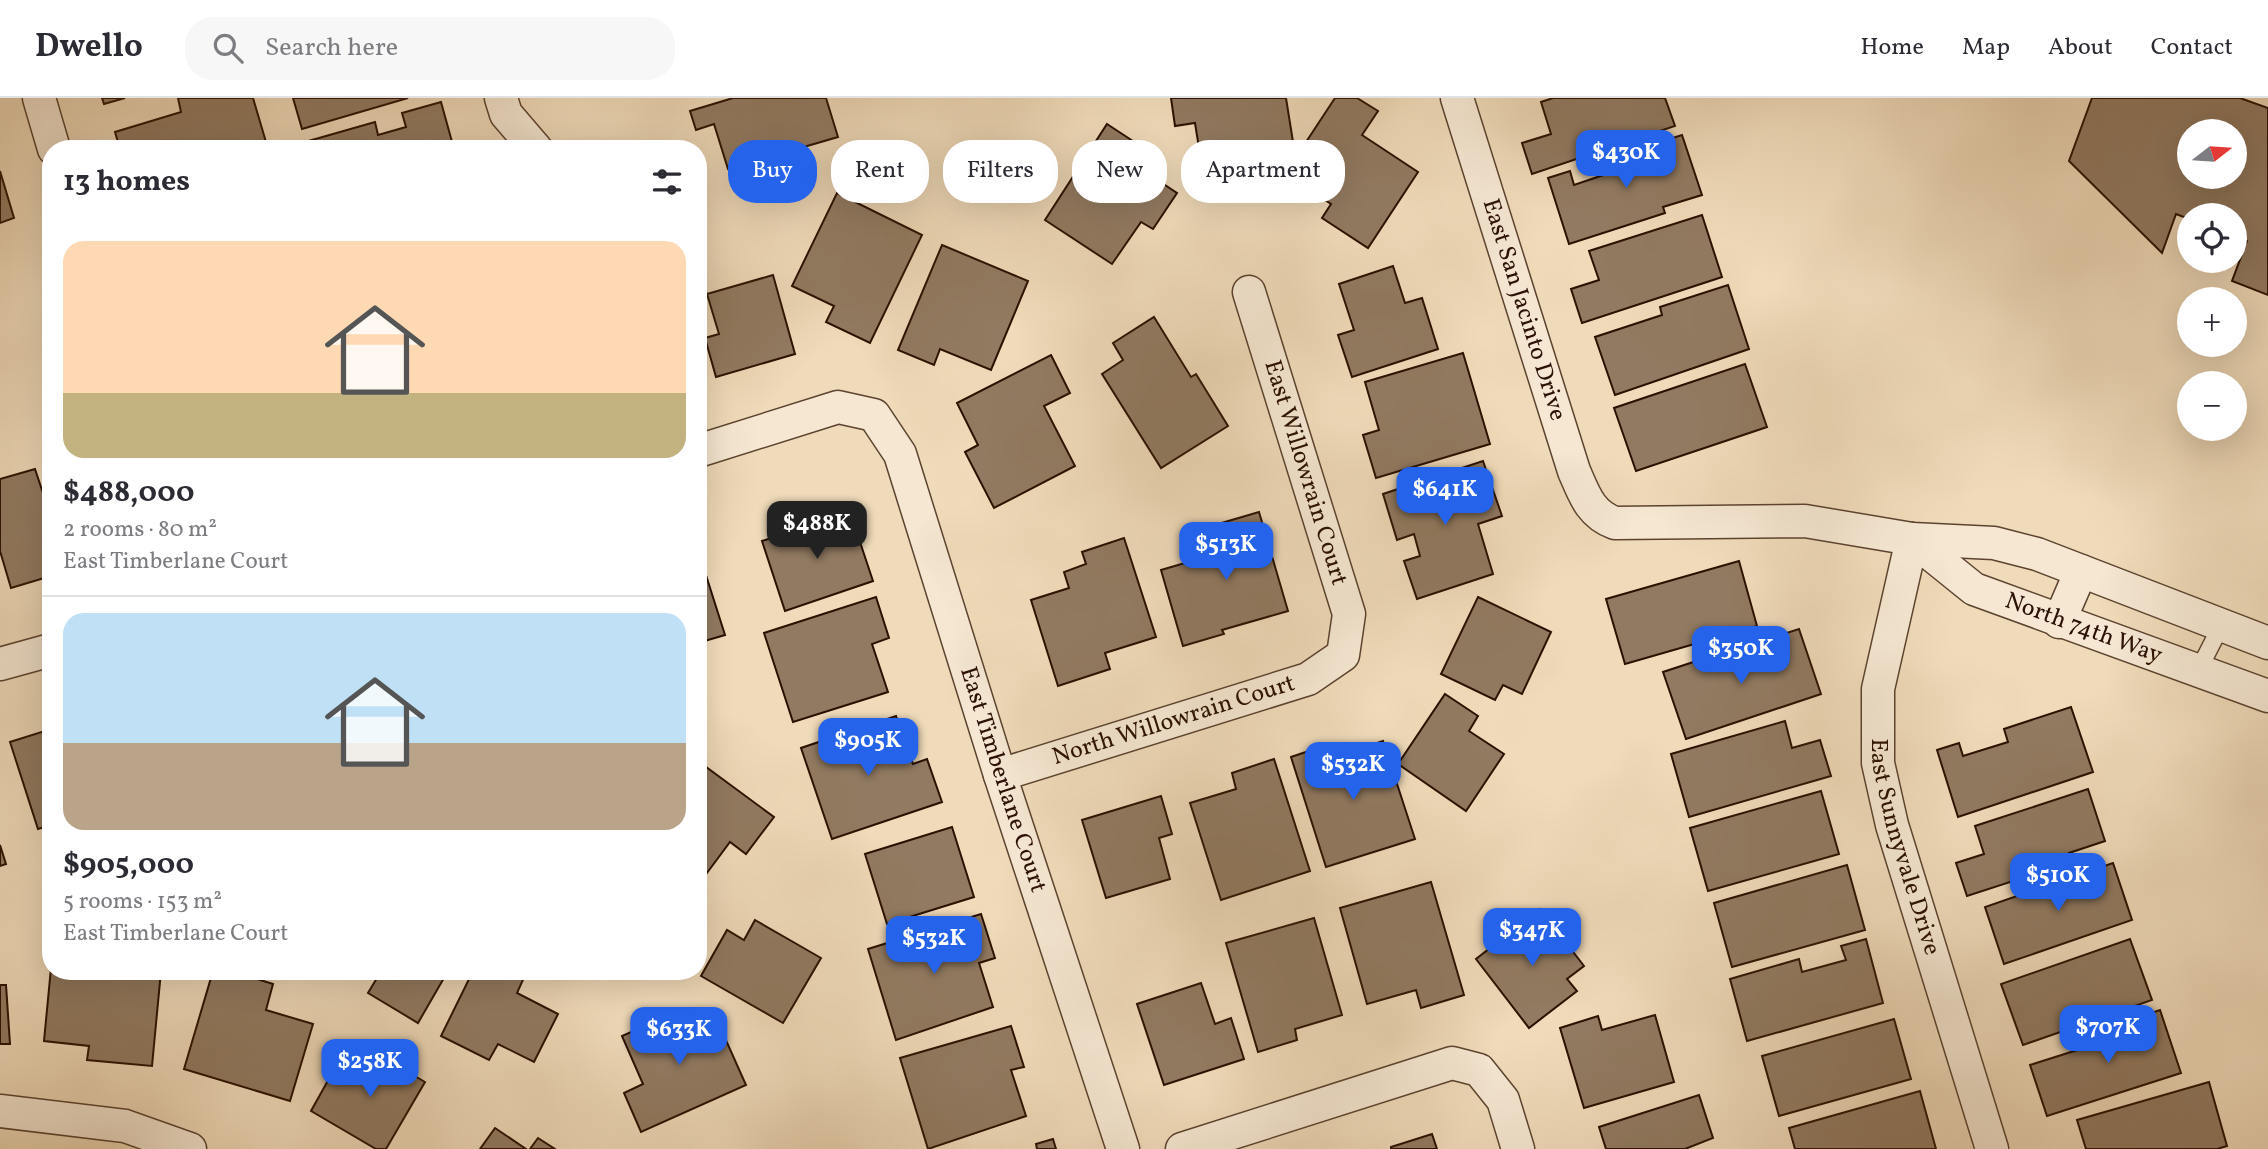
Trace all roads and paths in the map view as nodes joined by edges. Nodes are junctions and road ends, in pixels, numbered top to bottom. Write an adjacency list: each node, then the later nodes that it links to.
1 (39, 98): 4 (street)
2 (502, 98): 5 (street)
3 (1457, 98): 8 (street, East San Jacinto Drive)
4 (51, 140)
5 (528, 140)
6 (1249, 292): 15 (street, East Willowrain Court)
7 (707, 448): 19 (street, East Timberlane Court)
8 (1600, 517): 9 (street, North 74th Way)
9 (1912, 539): 10 (street, North 74th Way); 11 (street, North 74th Way); 26 (street, East Sunnyvale Drive)
10 (2081, 571): 11 (street); 12 (street, North 74th Way)
11 (2059, 622): 17 (street, North 74th Way)
12 (2222, 624): 13 (street, North 74th Way); 17 (lane)
13 (2268, 643)
14 (42, 652): 16 (street)
15 (1343, 655): 19 (street, North Willowrain Court)
16 (0, 664)
17 (2198, 671): 18 (street, North 74th Way)
18 (2268, 696)
19 (1000, 775): 23 (street, East Timberlane Court)
20 (0, 1111): 21 (street)
21 (120, 1138): 22 (street)
22 (190, 1149)
23 (1122, 1149)
24 (1182, 1149): 25 (street)
25 (1518, 1149)
26 (1992, 1149)

